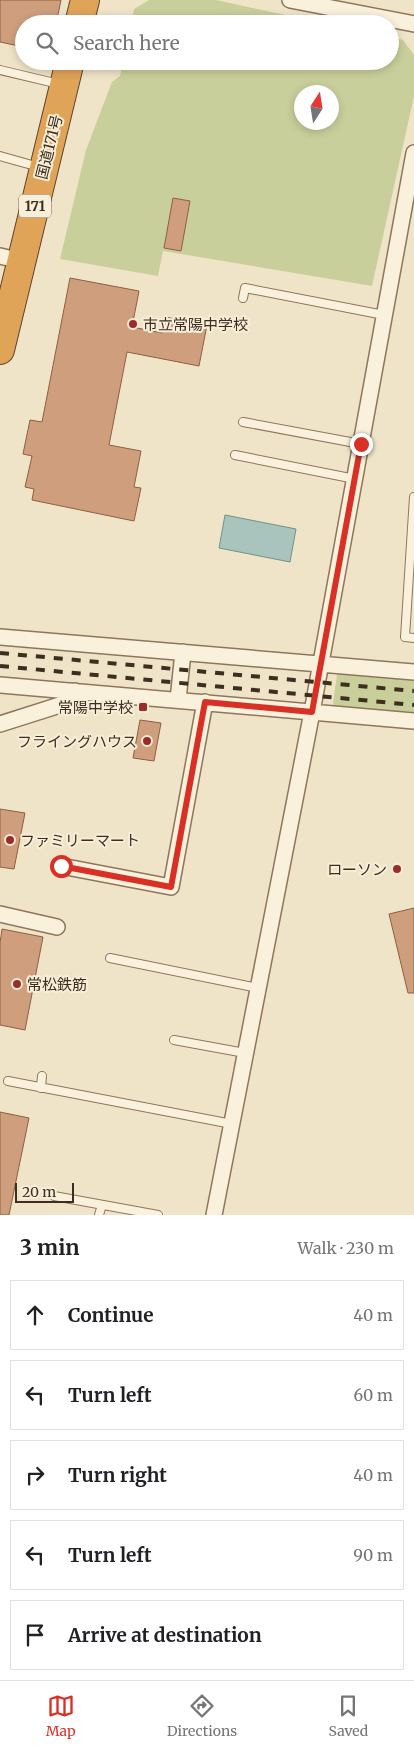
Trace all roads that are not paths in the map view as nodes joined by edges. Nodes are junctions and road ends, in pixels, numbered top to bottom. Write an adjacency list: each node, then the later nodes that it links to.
1 (85, 0): 3 (highway)
2 (290, 0): 4 (street)
3 (81, 15)
4 (368, 15)
5 (399, 21): 6 (street)
6 (414, 24)
7 (0, 70): 8 (lane)
8 (67, 73): 11 (highway, 国道171号 / 171)
9 (414, 153): 14 (street)
10 (0, 156): 11 (lane)
11 (44, 168): 12 (highway, 国道171号 / 171)
12 (10, 259): 15 (highway, 国道171号 / 171)
13 (243, 298): 14 (lane)
14 (384, 314): 17 (street)
15 (0, 350)
16 (243, 422): 17 (lane)
17 (361, 444): 19 (street)
18 (235, 456): 19 (lane)
19 (354, 479): 24 (street)
20 (414, 497): 22 (lane)
21 (0, 637): 23 (street)
22 (414, 638)
23 (183, 652): 24 (street); 28 (street)
24 (321, 664): 25 (street); 30 (street)
25 (414, 672)
26 (0, 685): 27 (street)
27 (75, 691): 28 (street); 32 (street)
28 (178, 700): 29 (street)
29 (205, 702): 30 (street); 33 (street)
30 (312, 712): 31 (street); 37 (street)
31 (414, 721)
32 (0, 724)
33 (61, 866)
34 (0, 914): 35 (street)
35 (57, 927)
36 (110, 958): 37 (lane)
37 (258, 988): 39 (street)
38 (174, 1040): 39 (lane)
39 (245, 1053): 43 (street)
40 (42, 1076): 42 (lane)
41 (8, 1081): 42 (lane)
42 (41, 1088): 43 (lane)
43 (232, 1124): 48 (street)
44 (54, 1196): 45 (lane)
45 (102, 1205): 46 (lane); 47 (lane)
46 (99, 1215)
47 (158, 1215)
48 (214, 1215)

